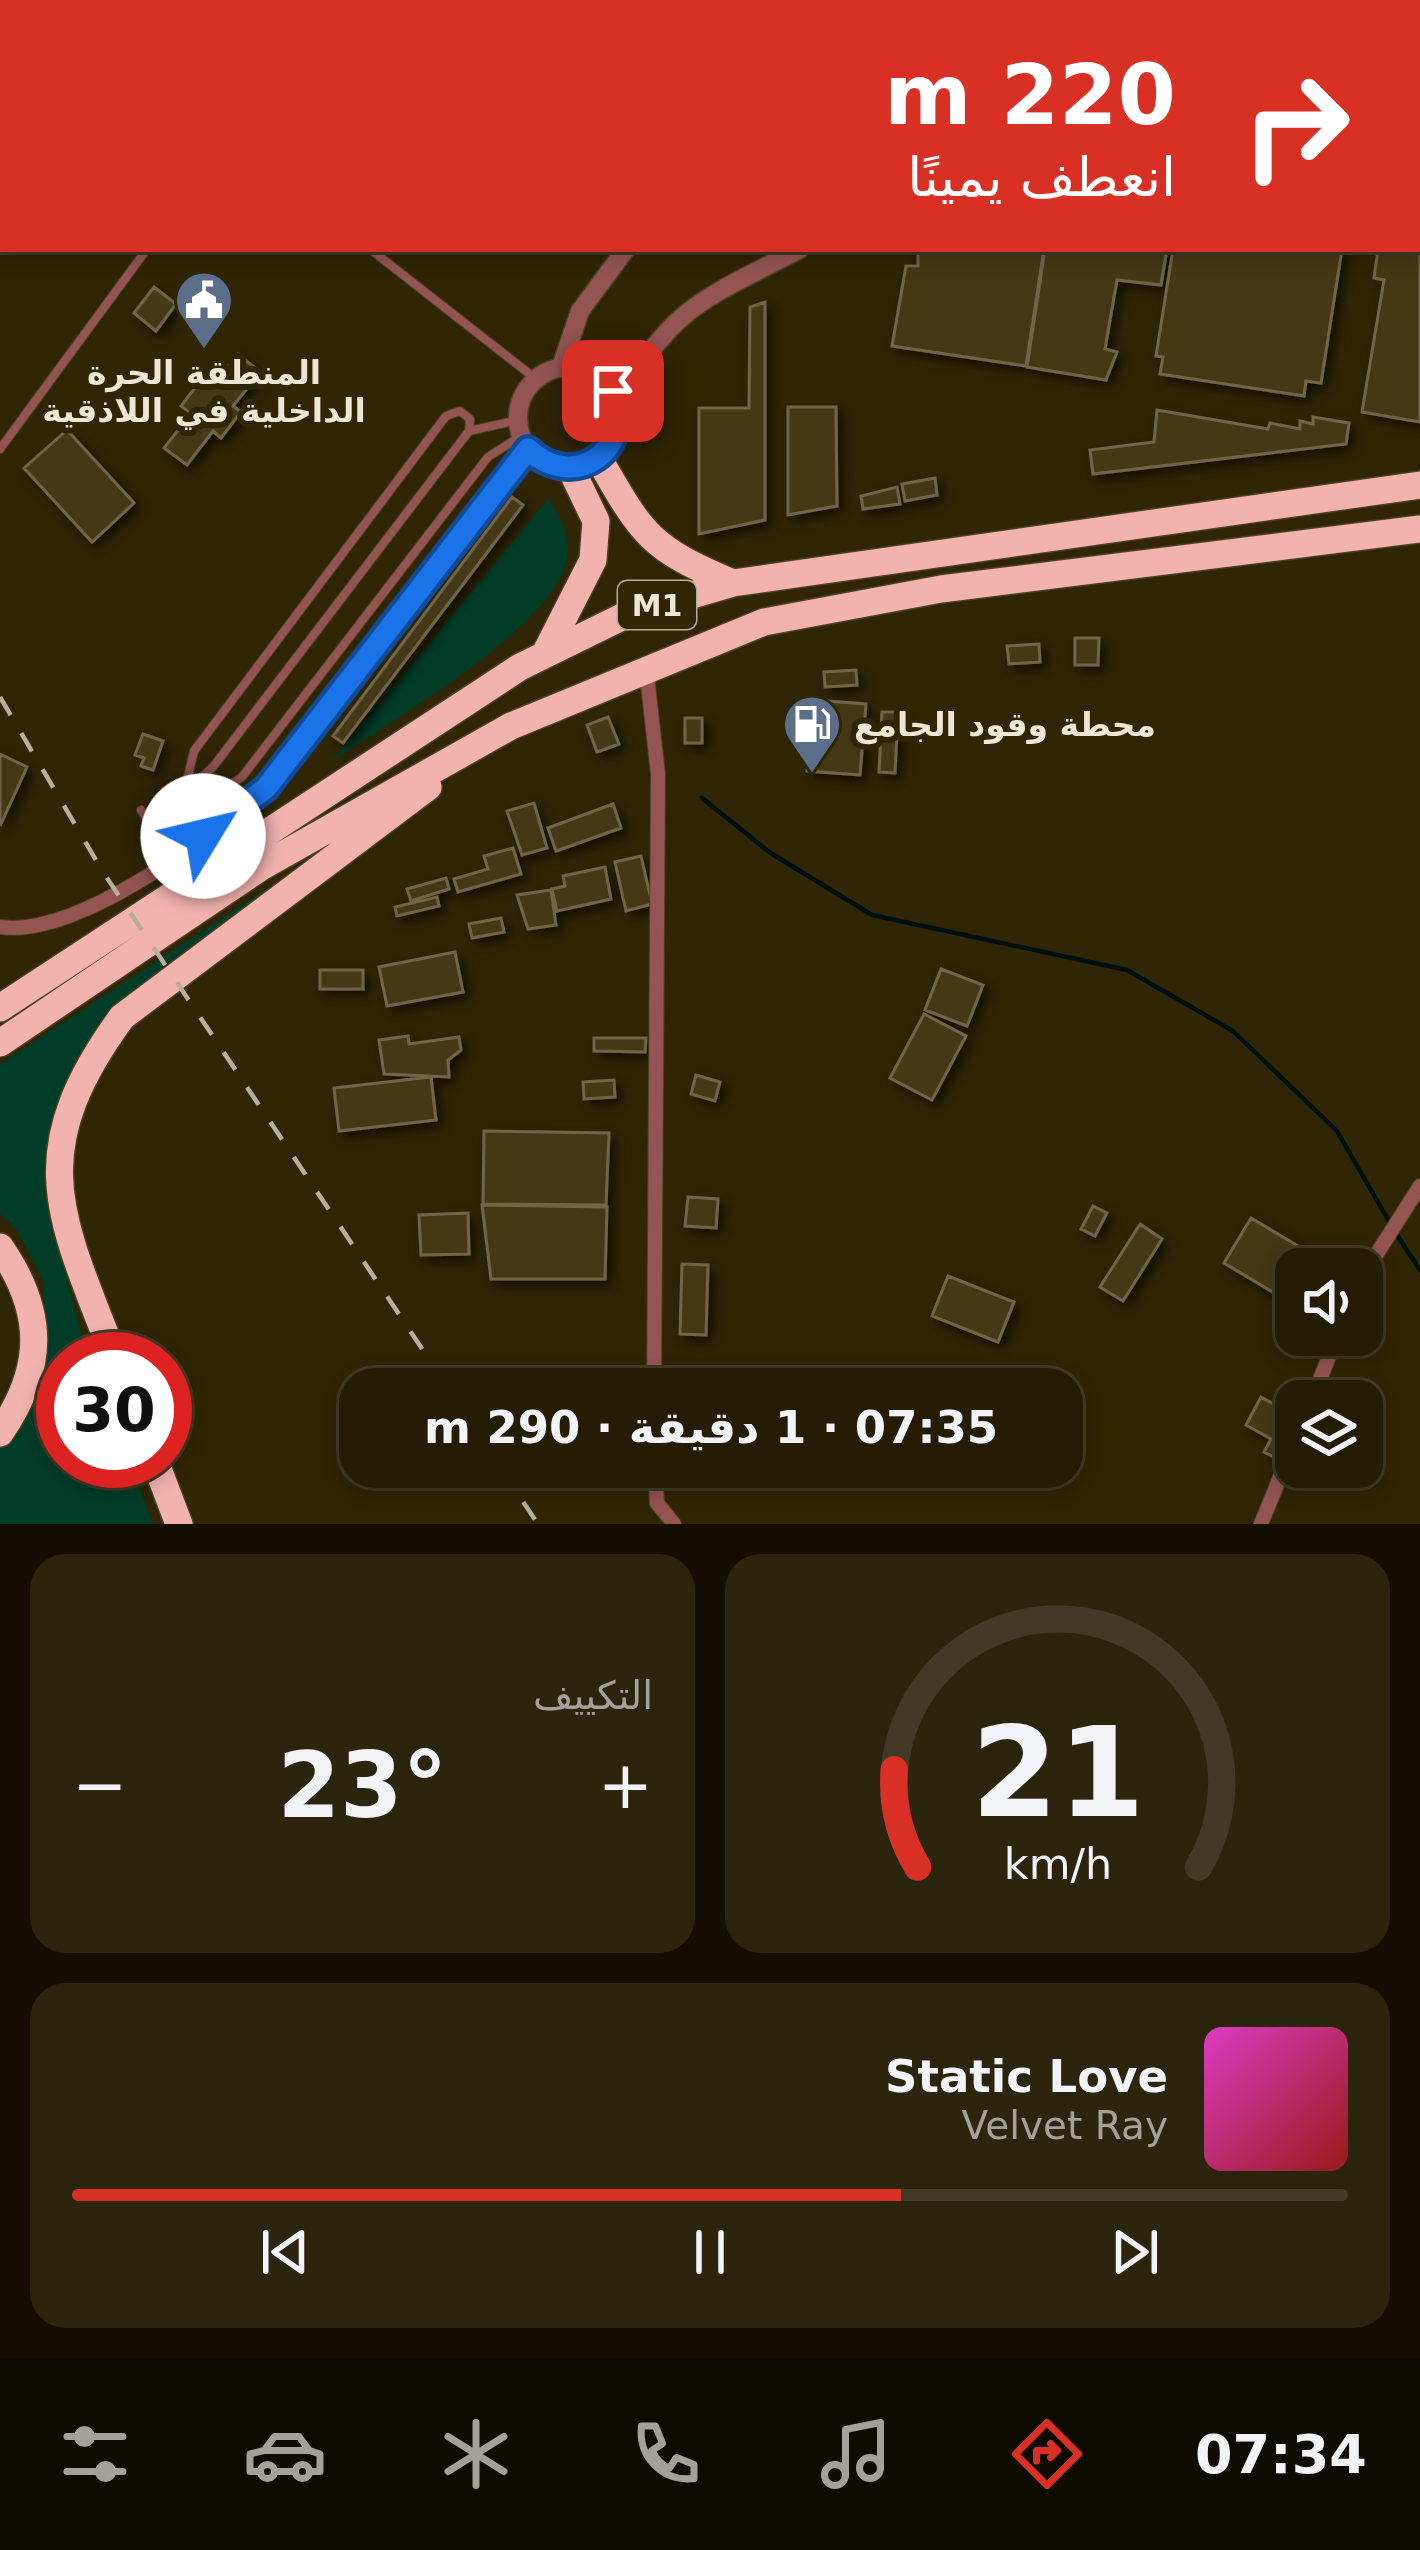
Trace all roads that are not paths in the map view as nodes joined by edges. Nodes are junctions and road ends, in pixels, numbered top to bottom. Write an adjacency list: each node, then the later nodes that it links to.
1 (145, 252): 10 (lane)
2 (374, 252): 6 (lane)
3 (624, 252): 5 (street)
4 (794, 252): 7 (street)
5 (561, 367): 6 (street); 7 (street)
6 (536, 379): 9 (street)
7 (618, 405): 11 (street)
8 (470, 431): 9 (lane); 19 (lane); 19 (lane)
9 (522, 435): 12 (street); 19 (lane); 21 (street)
10 (0, 449)
11 (599, 459): 12 (street); 15 (highway)
12 (571, 469): 16 (highway)
13 (1420, 485): 15 (highway, M1)
14 (1420, 529): 17 (highway, M1)
15 (733, 583): 16 (highway, M1)
16 (545, 654): 23 (highway, M1)
17 (646, 667): 18 (highway, M1); 29 (street)
18 (465, 755): 24 (highway, M1); 28 (highway)
19 (184, 793)
20 (142, 810): 21 (lane)
21 (171, 857): 22 (street)
22 (0, 927)
23 (0, 1008)
24 (0, 1043)
25 (1420, 1186): 27 (street)
26 (0, 1246): 30 (highway)
27 (1380, 1248)
28 (105, 1332)
29 (654, 1368)
30 (0, 1432)
31 (165, 1488): 34 (highway)
32 (656, 1488): 35 (street)
33 (1276, 1488): 36 (street)
34 (179, 1524)
35 (674, 1524)
36 (1261, 1524)

